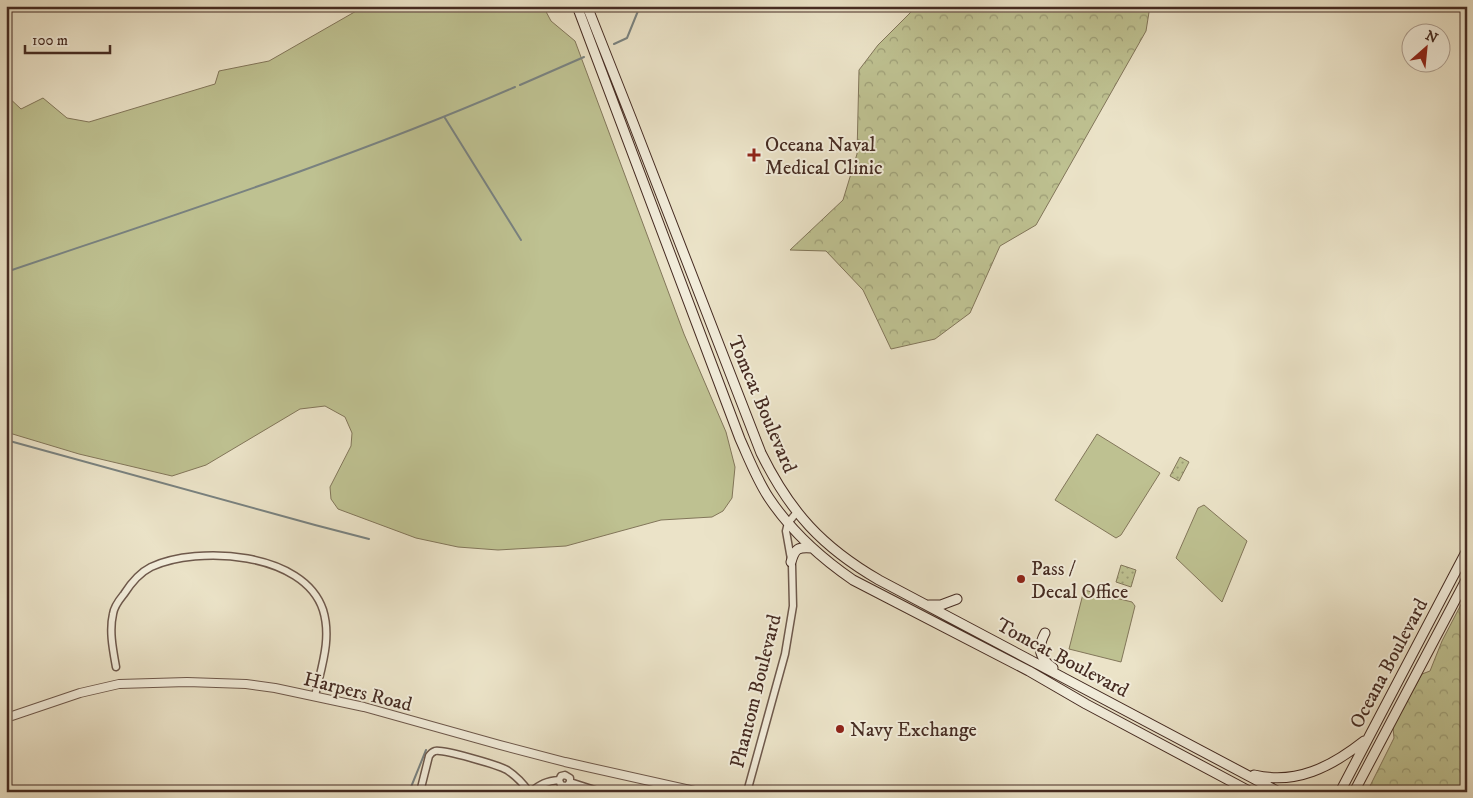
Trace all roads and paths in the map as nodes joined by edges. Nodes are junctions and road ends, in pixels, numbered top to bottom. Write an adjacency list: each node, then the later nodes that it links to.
1 (577, 6): 4 (main road, Tomcat Boulevard)
2 (587, 6): 3 (main road, Tomcat Boulevard)
3 (797, 512): 4 (street); 10 (main road, Tomcat Boulevard)
4 (788, 523): 5 (main road, Tomcat Boulevard); 7 (street, Phantom Boulevard)
5 (812, 548): 7 (main road); 25 (main road, Tomcat Boulevard)
6 (1467, 550): 16 (main road, Oceana Boulevard)
7 (791, 562): 24 (street, Phantom Boulevard)
8 (1467, 578): 28 (main road, Oceana Boulevard)
9 (957, 599): 10 (main road)
10 (925, 604): 13 (main road, Tomcat Boulevard)
11 (1045, 633): 13 (main road)
12 (116, 666): 14 (street)
13 (1074, 682): 18 (main road, Tomcat Boulevard)
14 (314, 696): 15 (street, Harpers Road); 17 (street, Harpers Road)
15 (6, 718)
16 (1368, 738): 18 (main road); 27 (main road, Oceana Boulevard)
17 (568, 762): 19 (street); 23 (street, Harpers Road)
18 (1242, 772): 26 (main road, Tomcat Boulevard)
19 (565, 779): 21 (street); 22 (street)
20 (420, 792): 21 (street)
21 (530, 792)
22 (601, 792)
23 (700, 792)
24 (747, 792)
25 (1251, 792)
26 (1279, 792)
27 (1340, 792)
28 (1354, 792)

